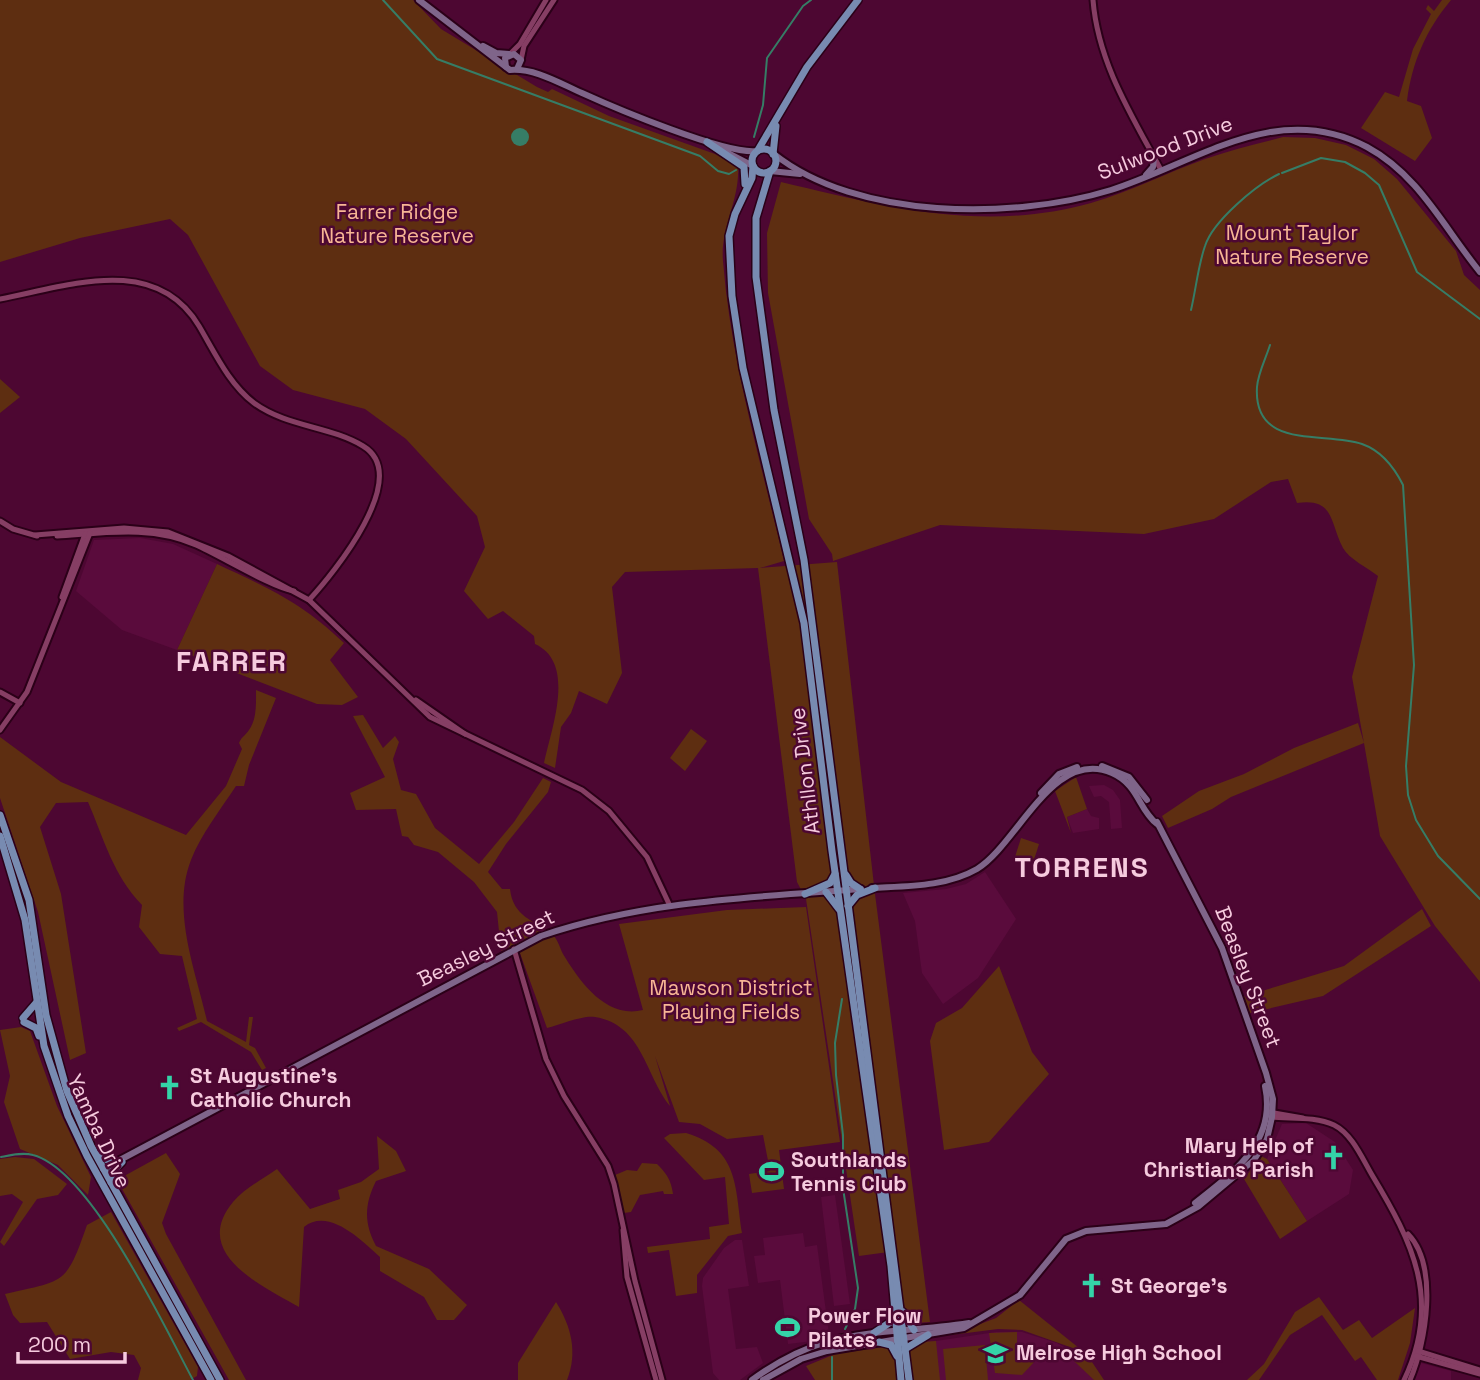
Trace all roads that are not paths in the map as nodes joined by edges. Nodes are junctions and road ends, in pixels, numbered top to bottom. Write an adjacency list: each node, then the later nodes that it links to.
1 (419, 0): 6 (main road)
2 (546, 0): 7 (street)
3 (554, 0): 8 (street)
4 (1093, 0): 16 (street)
5 (856, 2): 12 (main road)
6 (475, 43): 7 (main road); 9 (main road)
7 (510, 54): 8 (main road); 9 (main road)
8 (521, 60): 10 (main road); 11 (main road)
9 (507, 68): 10 (main road)
10 (517, 69): 11 (main road)
11 (545, 77): 13 (main road)
12 (777, 122): 14 (main road); 15 (main road)
13 (704, 141): 14 (main road); 17 (main road); 22 (main road)
14 (757, 151): 15 (main road); 17 (main road)
15 (774, 154): 19 (main road); 20 (main road, Sulwood Drive)
16 (1154, 158): 18 (street); 21 (main road)
17 (753, 166): 19 (main road); 22 (main road, Athllon Drive)
18 (1161, 170): 21 (main road, Sulwood Drive); 23 (main road, Sulwood Drive)
19 (770, 171): 20 (main road, Sulwood Drive); 33 (main road, Athllon Drive)
20 (808, 176): 21 (main road, Sulwood Drive)
21 (1145, 177)
22 (742, 198): 34 (main road, Athllon Drive)
23 (1480, 271)
24 (0, 299): 27 (street)
25 (0, 521): 26 (street)
26 (88, 532): 27 (street); 29 (street)
27 (309, 600): 40 (street)
28 (0, 692): 29 (street)
29 (20, 704): 30 (street)
30 (0, 730)
31 (0, 816): 45 (main road, Yamba Drive)
32 (0, 836): 44 (main road, Yamba Drive)
33 (841, 865): 36 (main road); 37 (main road, Athllon Drive)
34 (835, 874): 37 (main road, Athllon Drive); 39 (main road)
35 (875, 888): 36 (main road, Beasley Street); 41 (main road); 47 (main road, Beasley Street)
36 (860, 889): 37 (main road, Beasley Street)
37 (842, 890): 38 (main road, Beasley Street); 41 (main road, Athllon Drive); 42 (main road, Athllon Drive)
38 (826, 892): 39 (main road, Beasley Street); 42 (main road)
39 (805, 894): 40 (main road, Beasley Street)
40 (668, 906): 43 (main road, Beasley Street)
41 (848, 907): 53 (main road, Athllon Drive)
42 (842, 920): 54 (main road, Athllon Drive)
43 (514, 949): 49 (main road, Beasley Street); 52 (street)
44 (36, 1002): 45 (main road, Yamba Drive); 46 (main road)
45 (42, 1017): 46 (main road, Yamba Drive); 48 (main road, Yamba Drive)
46 (44, 1046): 50 (main road, Yamba Drive)
47 (1270, 1114): 55 (main road, Beasley Street); 62 (street)
48 (91, 1146): 49 (main road); 50 (main road, Yamba Drive)
49 (118, 1163): 50 (main road, Beasley Street); 51 (main road)
50 (100, 1172): 51 (main road, Yamba Drive); 65 (main road, Yamba Drive)
51 (111, 1182): 65 (main road, Yamba Drive)
52 (623, 1230): 66 (street); 67 (street)
53 (901, 1309): 56 (main road); 58 (main road, Athllon Drive)
54 (895, 1319): 57 (main road); 58 (main road, Athllon Drive)
55 (974, 1322): 56 (main road, Beasley Street); 59 (main road, Beasley Street)
56 (914, 1330): 58 (main road, Beasley Street)
57 (874, 1333): 58 (main road); 68 (main road)
58 (900, 1335): 59 (main road, Beasley Street); 60 (main road); 61 (main road, Athllon Drive); 63 (main road, Athllon Drive)
59 (928, 1335): 61 (main road)
60 (879, 1342): 63 (main road); 69 (main road)
61 (905, 1349): 71 (main road, Athllon Drive)
62 (1417, 1354): 64 (street); 72 (street); 73 (street)
63 (899, 1360): 70 (main road, Athllon Drive)
64 (1480, 1372)
65 (211, 1380)
66 (656, 1380)
67 (662, 1380)
68 (752, 1380)
69 (764, 1380)
70 (901, 1380)
71 (909, 1380)
72 (1404, 1380)
73 (1410, 1380)

